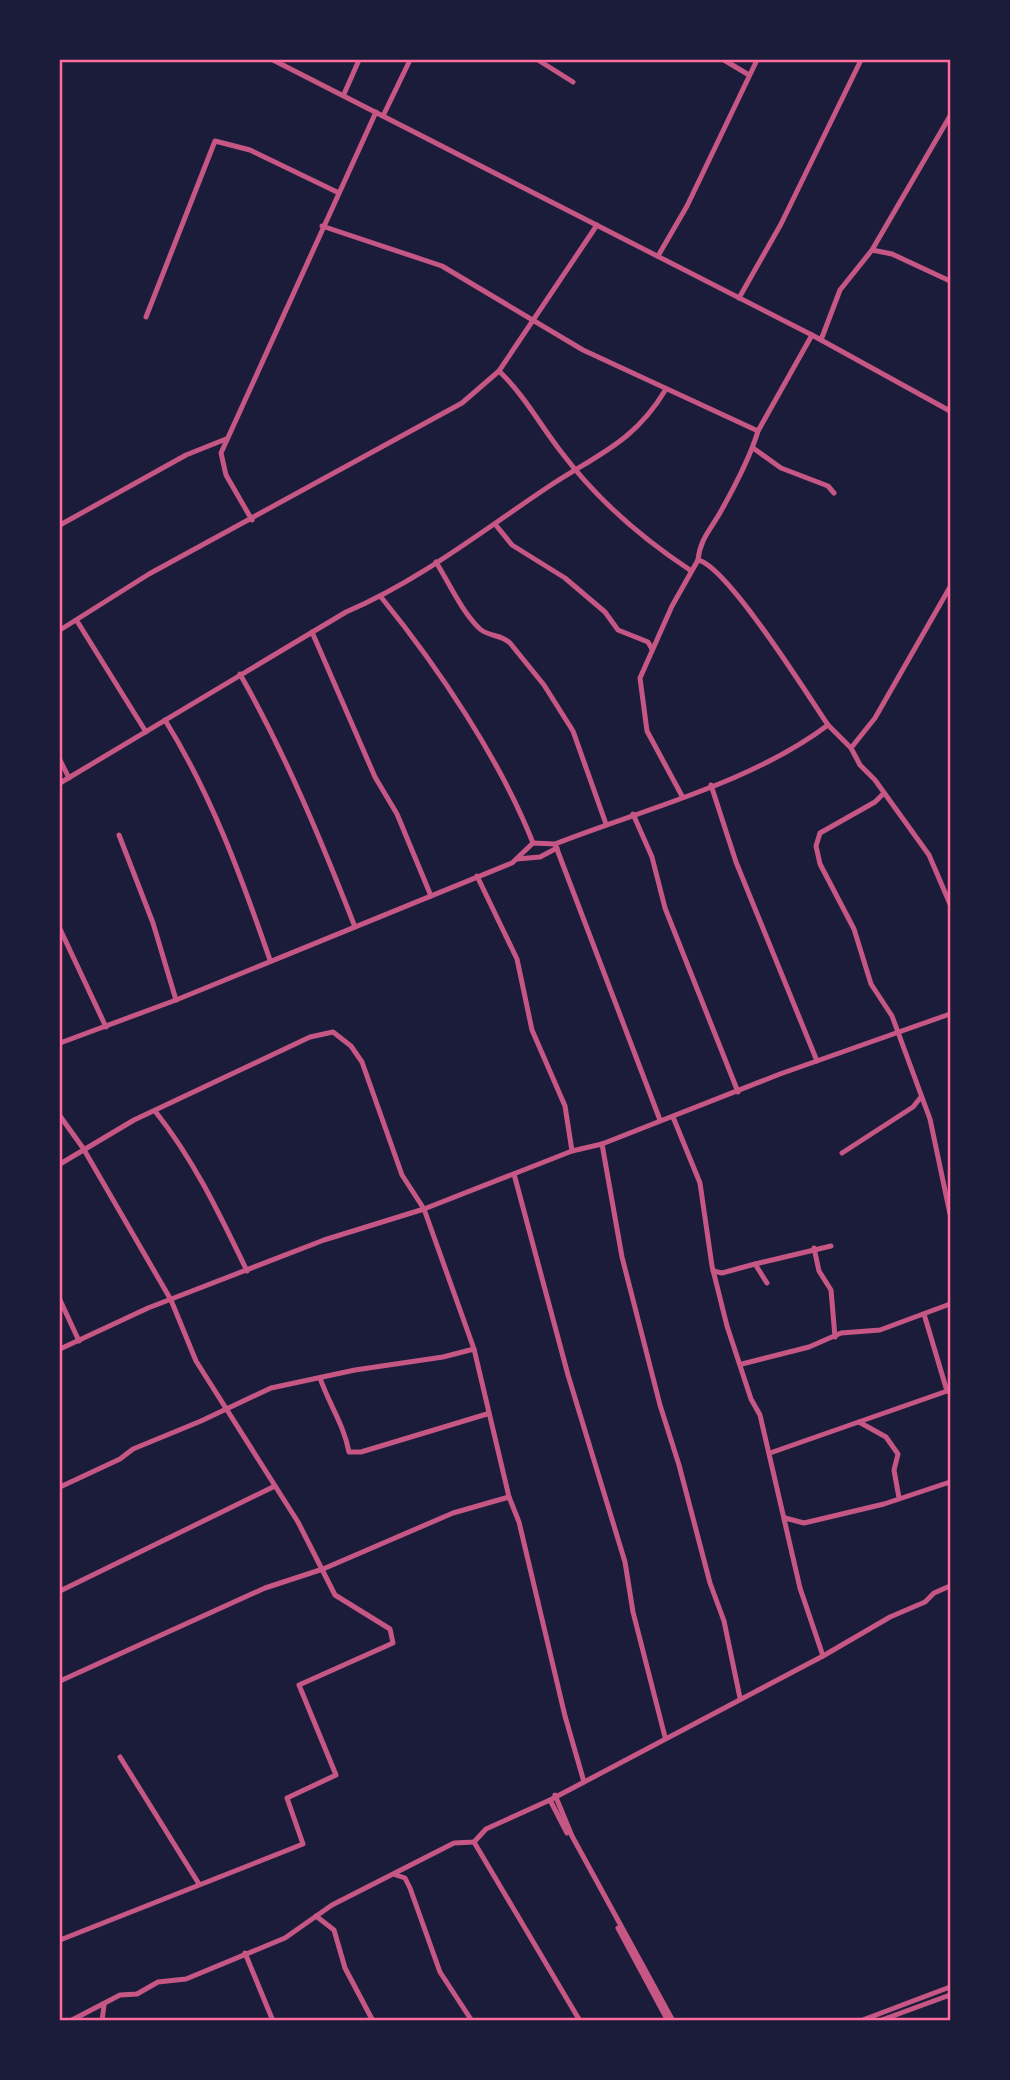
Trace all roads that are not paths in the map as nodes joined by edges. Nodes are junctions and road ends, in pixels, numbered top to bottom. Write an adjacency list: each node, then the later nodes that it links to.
1 (273, 60): 10 (street)
2 (359, 60): 10 (street)
3 (410, 60): 12 (street)
4 (538, 60): 9 (street)
5 (724, 60): 8 (street)
6 (757, 60): 8 (street)
7 (862, 60): 20 (street)
8 (749, 75): 18 (street)
9 (573, 82)
10 (344, 94): 11 (street)
11 (376, 112): 12 (street); 14 (street)
12 (383, 116): 15 (street)
13 (950, 116): 17 (street)
14 (337, 192): 16 (street); 21 (street)
15 (597, 225): 18 (street); 22 (street)
16 (322, 226): 22 (street); 29 (street)
17 (872, 250): 19 (street); 24 (street)
18 (658, 256): 20 (street)
19 (950, 282)
20 (740, 298): 23 (street)
21 (146, 317)
22 (535, 319): 25 (street); 26 (street)
23 (813, 335): 24 (street); 28 (street)
24 (821, 340): 27 (street)
25 (499, 371): 31 (street); 33 (street)
26 (666, 389): 28 (street); 31 (street)
27 (950, 411)
28 (758, 431): 30 (street)
29 (226, 439): 33 (street); 35 (street)
30 (753, 448): 32 (street); 36 (street)
31 (577, 471): 34 (street); 38 (street)
32 (834, 493)
33 (251, 520): 41 (street)
34 (495, 524): 37 (street); 44 (street)
35 (60, 525)
36 (698, 560): 38 (street); 47 (street)
37 (436, 562): 40 (street); 57 (street)
38 (690, 570): 44 (street)
39 (950, 587): 49 (street)
40 (381, 597): 43 (street); 59 (street)
41 (76, 621): 42 (street); 48 (street)
42 (60, 630)
43 (312, 632): 45 (street); 63 (street)
44 (652, 649): 55 (street)
45 (240, 674): 46 (street); 65 (street)
46 (164, 720): 48 (street); 67 (street)
47 (828, 725): 49 (street); 53 (street)
48 (146, 732): 51 (street)
49 (851, 748): 54 (street)
50 (60, 760): 51 (street)
51 (69, 778): 52 (street)
52 (60, 783)
53 (711, 785): 55 (street); 73 (street)
54 (884, 793): 64 (street); 71 (street)
55 (682, 796): 56 (street)
56 (633, 814): 57 (street); 74 (street)
57 (606, 824): 60 (street)
58 (119, 835): 68 (street)
59 (533, 843): 60 (street); 61 (street)
60 (556, 846): 61 (street); 79 (street)
61 (516, 859): 62 (street)
62 (477, 876): 63 (street); 82 (street)
63 (431, 896): 65 (street)
64 (950, 904)
65 (355, 927): 67 (street)
66 (60, 929): 70 (street)
67 (270, 960): 68 (street)
68 (176, 1000): 70 (street)
69 (950, 1014): 71 (street)
70 (106, 1027): 72 (street)
71 (896, 1032): 73 (street); 75 (street)
72 (60, 1043)
73 (817, 1061): 74 (street)
74 (738, 1092): 78 (street)
75 (921, 1097): 83 (street); 87 (street)
76 (155, 1111): 81 (street); 86 (street); 91 (street)
77 (60, 1116): 81 (street)
78 (673, 1117): 79 (street); 92 (street)
79 (660, 1120): 80 (street)
80 (602, 1144): 82 (street); 120 (street)
81 (83, 1148): 84 (street); 95 (street)
82 (572, 1151): 85 (street)
83 (842, 1153)
84 (60, 1164)
85 (514, 1174): 86 (street); 121 (street)
86 (424, 1209): 91 (street); 101 (street)
87 (950, 1214)
88 (831, 1246): 89 (street)
89 (814, 1248): 90 (street); 98 (street)
90 (755, 1264): 92 (street); 93 (street)
91 (247, 1271): 95 (street)
92 (713, 1271): 102 (street)
93 (767, 1283)
94 (60, 1300): 99 (street)
95 (171, 1300): 99 (street); 105 (street)
96 (950, 1304): 97 (street)
97 (924, 1314): 98 (street); 104 (street)
98 (835, 1337): 102 (street)
99 (79, 1341): 100 (street)
100 (60, 1349)
101 (474, 1349): 103 (street); 106 (street)
102 (742, 1364): 108 (street)
103 (320, 1378): 105 (street); 106 (street)
104 (949, 1390): 107 (street)
105 (227, 1407): 110 (street); 111 (street)
106 (487, 1414): 112 (street)
107 (858, 1422): 108 (street); 113 (street)
108 (770, 1452): 114 (street)
109 (950, 1482): 113 (street)
110 (60, 1487)
111 (273, 1487): 115 (street); 117 (street)
112 (509, 1497): 115 (street); 123 (street)
113 (899, 1499): 114 (street)
114 (785, 1518): 118 (street)
115 (323, 1569): 119 (street); 127 (street)
116 (950, 1586): 118 (street)
117 (60, 1591)
118 (823, 1656): 120 (street)
119 (60, 1681)
120 (740, 1698): 121 (street)
121 (665, 1737): 123 (street)
122 (120, 1758): 127 (street)
123 (584, 1782): 124 (street)
124 (552, 1798): 125 (street); 140 (street)
125 (474, 1842): 126 (street); 139 (street)
126 (392, 1875): 128 (street); 138 (street)
127 (199, 1884): 129 (street)
128 (317, 1916): 130 (street); 137 (street)
129 (60, 1940)
130 (245, 1953): 133 (street); 136 (street)
131 (950, 1987): 141 (street)
132 (950, 1995): 142 (street)
133 (104, 2005): 134 (street); 135 (street)
134 (70, 2021)
135 (102, 2021)
136 (273, 2021)
137 (373, 2021)
138 (472, 2021)
139 (580, 2021)
140 (670, 2021)
141 (860, 2021)
142 (879, 2021)

